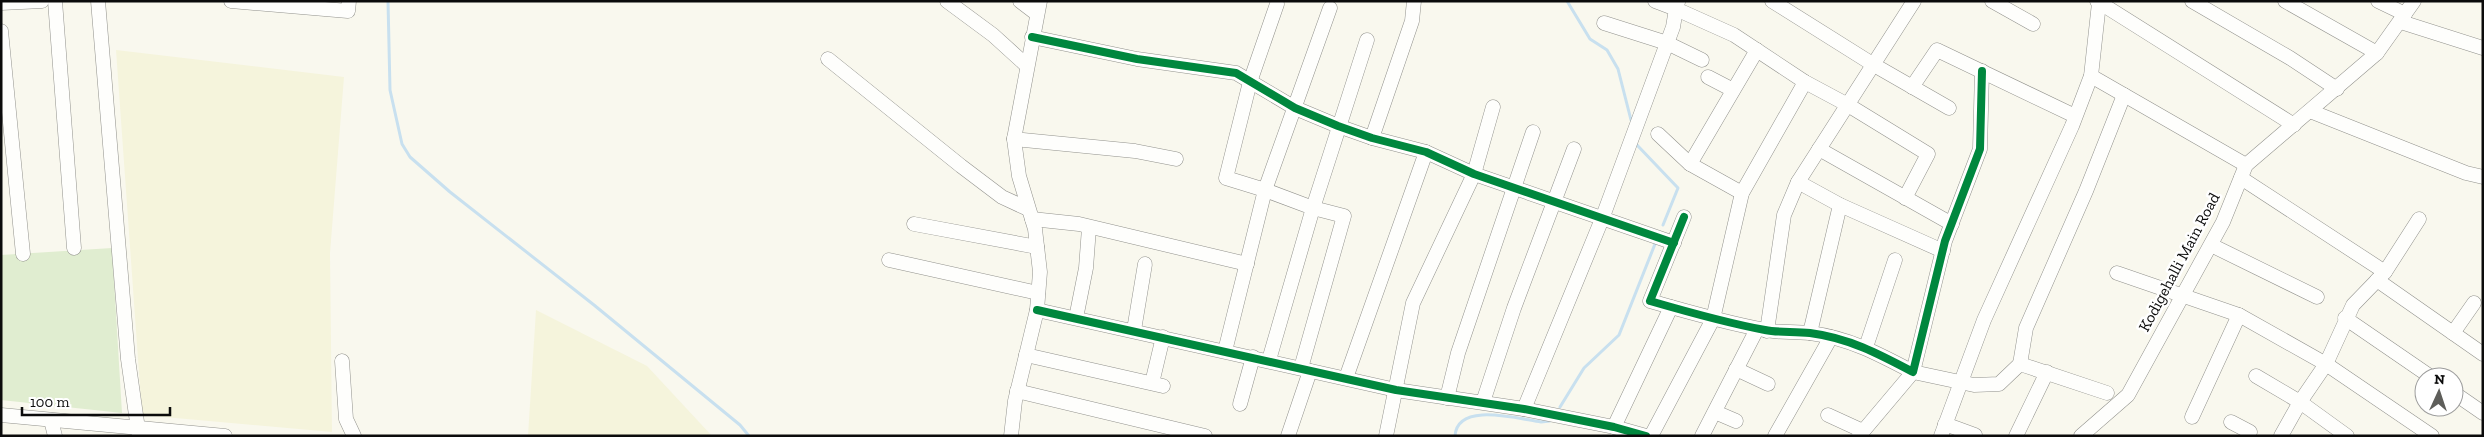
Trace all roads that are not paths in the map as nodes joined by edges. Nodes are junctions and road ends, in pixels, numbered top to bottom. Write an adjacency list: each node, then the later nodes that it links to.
1 (42, 1): 18 (street)
2 (55, 1): 83 (street)
3 (98, 1): 146 (street)
4 (231, 1): 5 (street)
5 (349, 1)
6 (948, 1): 35 (street)
7 (1020, 1): 21 (street)
8 (1414, 1): 56 (street)
9 (1655, 1): 20 (street)
10 (1772, 1): 36 (street)
11 (1914, 1): 36 (street)
12 (1992, 1): 25 (street)
13 (2192, 1): 43 (street)
14 (2285, 1): 32 (street)
15 (2378, 1): 23 (street)
16 (2414, 1): 23 (street, Kodigehalli Main Road)
17 (2098, 2): 38 (street); 52 (street)
18 (1, 3)
19 (1277, 4): 40 (street)
20 (1677, 5): 29 (street); 31 (street)
21 (1039, 7): 27 (street)
22 (1330, 8): 47 (street)
23 (2403, 18): 30 (street); 32 (street, Kodigehalli Main Road)
24 (1604, 23): 29 (street)
25 (2033, 24)
26 (1, 30): 86 (street)
27 (1032, 37): 35 (street); 40 (street)
28 (1367, 40): 53 (street)
29 (1667, 43): 34 (street); 76 (street)
30 (2483, 48)
31 (1757, 50): 41 (street); 44 (street)
32 (2376, 53): 43 (street, Kodigehalli Main Road)
33 (828, 59): 74 (street)
34 (1702, 60)
35 (1026, 65): 57 (street)
36 (1874, 65): 42 (street); 46 (street)
37 (1982, 71): 42 (street); 51 (street); 79 (street)
38 (2091, 76): 45 (street); 51 (street)
39 (1708, 77): 44 (street)
40 (1250, 82): 47 (street); 68 (street)
41 (1804, 82): 46 (street); 69 (street)
42 (1912, 87): 49 (street)
43 (2337, 89): 50 (street, Kodigehalli Main Road)
44 (1733, 90): 62 (street)
45 (2124, 94): 63 (street); 116 (street)
46 (1848, 105): 59 (street); 70 (street)
47 (1295, 108): 53 (street); 68 (street)
48 (1493, 108): 64 (street)
49 (1949, 108)
50 (2310, 111): 52 (street, Kodigehalli Main Road); 65 (street)
51 (2075, 116): 125 (street)
52 (2294, 125): 63 (street, Kodigehalli Main Road)
53 (1338, 126): 56 (street); 73 (street)
54 (1533, 132): 67 (street)
55 (1658, 134): 62 (street)
56 (1372, 138): 60 (street)
57 (1014, 139): 61 (street); 74 (street)
58 (1574, 149): 71 (street)
59 (1819, 149): 66 (street); 70 (street)
60 (1426, 152): 64 (street); 124 (street)
61 (1176, 159)
62 (1690, 164): 69 (street)
63 (2244, 171): 82 (street, Kodigehalli Main Road); 92 (street)
64 (1474, 174): 67 (street); 127 (street)
65 (2483, 177)
66 (1798, 182): 72 (street); 104 (street)
67 (1515, 186): 71 (street); 130 (street)
68 (1265, 190): 73 (street); 90 (street)
69 (1742, 192): 102 (street)
70 (1906, 198): 79 (street)
71 (1554, 202): 76 (street); 132 (street)
72 (1840, 205): 85 (street); 105 (street)
73 (1312, 208): 114 (street); 120 (street)
74 (1030, 214): 80 (street); 84 (street)
75 (1684, 217): 81 (street)
76 (1602, 219): 81 (street); 135 (street)
77 (2420, 219): 92 (street)
78 (914, 224): 84 (street)
79 (1952, 224): 85 (street)
80 (1089, 228): 90 (street); 100 (street)
81 (1674, 243): 97 (street)
82 (2211, 245): 94 (street, Kodigehalli Main Road); 95 (street)
83 (74, 248)
84 (1037, 248): 93 (street)
85 (1943, 251): 121 (street)
86 (23, 254)
87 (889, 260): 93 (street)
88 (1895, 260): 109 (street)
89 (1145, 264): 103 (street)
90 (1247, 264): 110 (street)
91 (2117, 273): 94 (street)
92 (2381, 276): 101 (street); 106 (street)
93 (1038, 293): 98 (street)
94 (2184, 296): 99 (street); 150 (street, Kodigehalli Main Road)
95 (2317, 297)
96 (2474, 303): 106 (street)
97 (1670, 307): 102 (street); 144 (street)
98 (1037, 310): 100 (street); 112 (street)
99 (2239, 315): 117 (street); 140 (street)
100 (1076, 318): 103 (street)
101 (2345, 318): 117 (street); 118 (street)
102 (1714, 320): 104 (street); 158 (street)
103 (1134, 330): 107 (street)
104 (1762, 330): 105 (street); 119 (street)
105 (1810, 333): 108 (street)
106 (2453, 333): 111 (street)
107 (1163, 337): 110 (street); 112 (street)
108 (1831, 337): 109 (street); 160 (street)
109 (1866, 347): 121 (street)
110 (1224, 351): 113 (street)
111 (2483, 354)
112 (1026, 355): 129 (street)
113 (1253, 357): 114 (street); 134 (street)
114 (1269, 360): 120 (street)
115 (342, 361): 152 (street)
116 (2020, 364): 122 (street); 125 (street)
117 (2326, 364): 133 (street); 165 (street)
118 (2416, 367)
119 (1736, 369): 126 (street); 136 (street)
120 (1305, 370): 124 (street); 155 (street)
121 (1913, 372): 125 (street); 147 (street)
122 (2047, 372): 128 (street); 162 (street)
123 (2256, 376): 133 (street)
124 (1346, 378): 127 (street)
125 (1960, 382): 145 (street)
126 (1768, 384)
127 (1396, 390): 130 (street); 156 (street)
128 (2107, 393)
129 (1016, 396): 153 (street); 154 (street)
130 (1447, 398): 132 (street)
131 (2464, 400): 137 (street)
132 (1483, 402): 135 (street)
133 (2300, 402): 163 (street); 164 (street)
134 (1240, 404)
135 (1524, 409): 144 (street)
136 (1715, 412): 142 (street); 159 (street)
137 (2483, 413)
138 (1, 415): 141 (street)
139 (1828, 415): 147 (street)
140 (2192, 417)
141 (51, 420): 146 (street); 151 (street)
142 (1736, 421)
143 (2231, 422): 148 (street)
144 (1614, 426): 157 (street)
145 (1943, 430): 161 (street)
146 (138, 432): 149 (street)
147 (1861, 433)
148 (2252, 434)
149 (218, 435)
150 (2083, 435)
151 (54, 436)
152 (354, 436)
153 (1011, 436)
154 (1205, 436)
155 (1288, 436)
156 (1386, 436)
157 (1646, 436)
158 (1651, 436)
159 (1702, 436)
160 (1775, 436)
161 (1975, 436)
162 (2016, 436)
163 (2281, 436)
164 (2347, 436)
165 (2432, 436)

